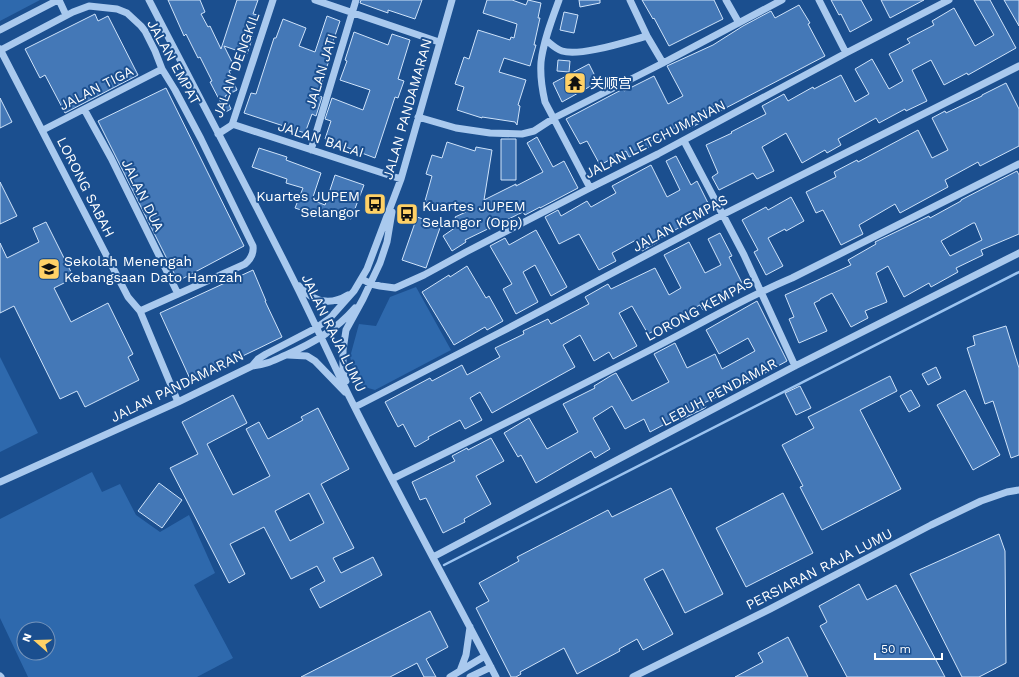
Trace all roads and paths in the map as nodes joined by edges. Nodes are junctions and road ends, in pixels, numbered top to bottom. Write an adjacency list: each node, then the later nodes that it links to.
1 (58, 0): 14 (street); 16 (street)
2 (149, 0): 30 (street, JALAN RAJA LUMU)
3 (273, 0): 28 (street, JALAN DENGKIL)
4 (315, 0): 13 (street)
5 (356, 0): 13 (street, JALAN JATI)
6 (452, 0): 19 (street, JALAN PANDAMARAN)
7 (559, 0): 18 (street)
8 (630, 0): 17 (street)
9 (726, 0): 15 (street)
10 (782, 0): 15 (street)
11 (819, 0): 21 (street)
12 (949, 0): 21 (street, JALAN LETCHUMANAN)
13 (352, 12): 19 (street); 32 (street, JALAN JATI)
14 (66, 15): 20 (street, JALAN EMPAT); 24 (street, JALAN EMPAT)
15 (739, 23): 22 (street)
16 (0, 30)
17 (647, 36): 18 (street); 22 (street)
18 (546, 40): 27 (street)
19 (439, 42): 26 (street, JALAN PANDAMARAN)
20 (0, 49): 29 (street, LORONG SABAH)
21 (846, 53): 31 (street, JALAN LETCHUMANAN)
22 (663, 63): 27 (street)
23 (1019, 66): 37 (street, JALAN KEMPAS)
24 (162, 69): 25 (street, JALAN TIGA); 44 (street, JALAN EMPAT)
25 (84, 109): 29 (street, JALAN TIGA); 44 (street, JALAN DUA)
26 (418, 117): 27 (street); 34 (street, JALAN PANDAMARAN)
27 (554, 118): 35 (street)
28 (232, 124): 30 (street, JALAN DENGKIL); 32 (street, JALAN BALAI)
29 (43, 130): 46 (street, LORONG SABAH)
30 (218, 134): 40 (street, JALAN RAJA LUMU)
31 (684, 141): 35 (street, JALAN LETCHUMANAN); 37 (street)
32 (311, 150): 34 (street, JALAN BALAI)
33 (1019, 164): 43 (street, LORONG KEMPAS)
34 (401, 179): 36 (street, JALAN PANDAMARAN)
35 (590, 188): 41 (street, JALAN LETCHUMANAN)
36 (394, 202): 39 (street, JALAN PANDAMARAN); 41 (street)
37 (722, 215): 43 (street); 54 (street, JALAN KEMPAS)
38 (1019, 253): 51 (street, LEBUH PENDAMAR)
39 (362, 279): 41 (street, JALAN LETCHUMANAN); 42 (street, JALAN PANDAMARAN)
40 (293, 280): 42 (street); 47 (street, JALAN RAJA LUMU)
41 (371, 284): 45 (street)
42 (354, 292): 47 (street, JALAN PANDAMARAN)
43 (760, 292): 51 (street); 55 (street, LORONG KEMPAS)
44 (178, 294): 46 (street)
45 (363, 299): 48 (street); 52 (street)
46 (140, 311): 53 (street, LORONG SABAH)
47 (316, 328): 48 (street, JALAN RAJA LUMU); 50 (street, JALAN PANDAMARAN)
48 (322, 337): 49 (street); 52 (street, JALAN RAJA LUMU)
49 (285, 355): 50 (street); 52 (street)
50 (252, 366): 53 (street, JALAN PANDAMARAN)
51 (795, 366): 58 (street, LEBUH PENDAMAR)
52 (349, 396): 54 (street, JALAN RAJA LUMU)
53 (178, 402): 56 (street, JALAN PANDAMARAN)
54 (355, 407): 55 (street, JALAN RAJA LUMU)
55 (392, 479): 58 (street, JALAN RAJA LUMU)
56 (0, 482)
57 (1019, 490): 66 (street, PERSIARAN RAJA LUMU)
58 (433, 557): 59 (street, JALAN RAJA LUMU)
59 (470, 627): 60 (street, JALAN RAJA LUMU); 62 (street)
60 (485, 656): 61 (street, JALAN RAJA LUMU); 62 (street)
61 (491, 667): 64 (street); 65 (street, JALAN RAJA LUMU)
62 (460, 671): 63 (street)
63 (450, 677)
64 (470, 677)
65 (496, 677)
66 (633, 677)

